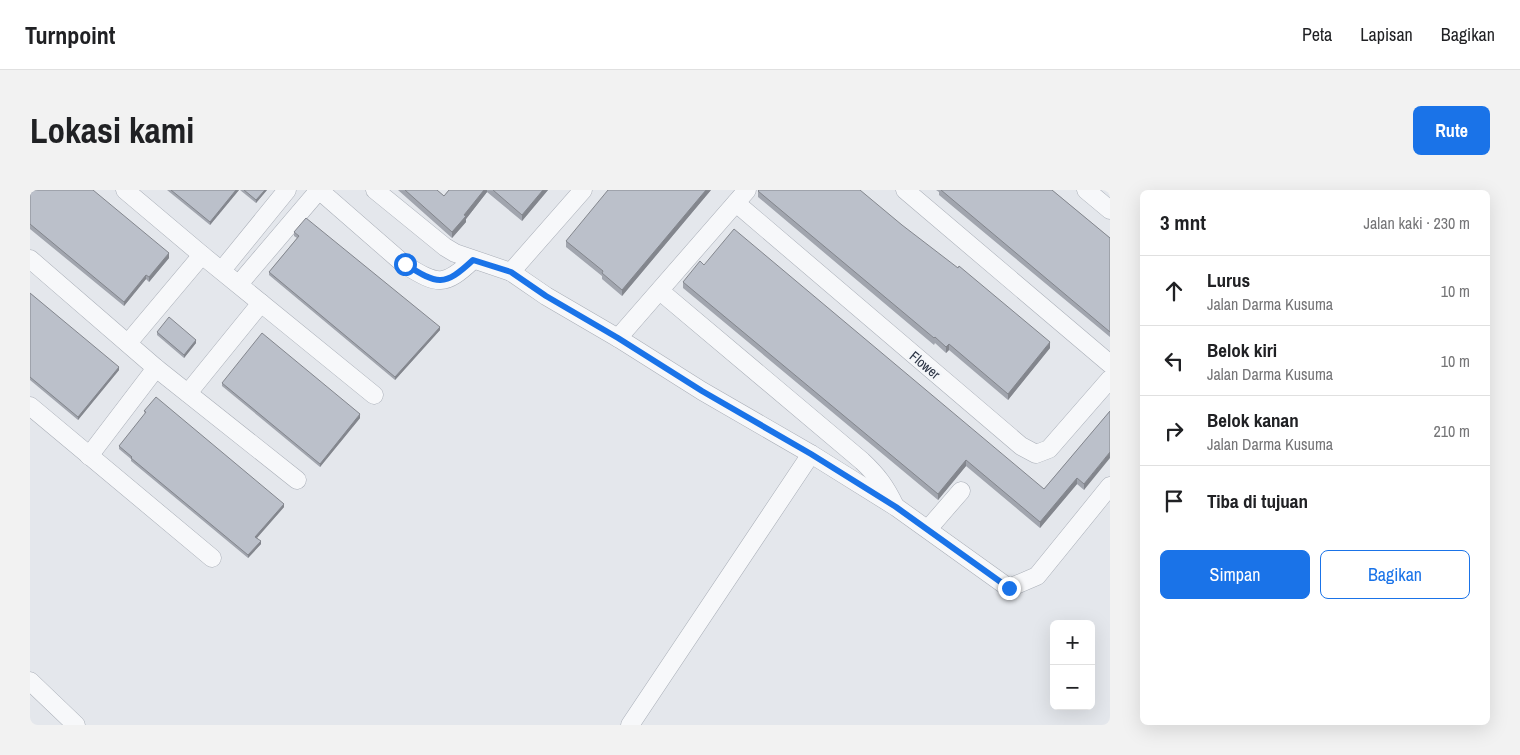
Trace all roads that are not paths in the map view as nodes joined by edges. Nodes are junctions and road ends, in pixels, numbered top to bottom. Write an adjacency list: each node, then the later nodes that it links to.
1 (125, 190): 10 (street)
2 (287, 190): 13 (street)
3 (319, 190): 12 (street); 15 (street)
4 (375, 190): 12 (street)
5 (584, 190): 14 (street)
6 (905, 190): 20 (street)
7 (1086, 190): 9 (street)
8 (741, 197): 16 (street); 22 (street, Flower)
9 (1108, 203)
10 (202, 256): 13 (street); 19 (street)
11 (30, 259): 19 (street)
12 (473, 260): 14 (street)
13 (222, 270): 15 (street)
14 (511, 272): 18 (street)
15 (239, 284): 17 (street)
16 (660, 291): 18 (street); 31 (street)
17 (261, 303): 23 (street); 24 (street)
18 (618, 338): 26 (street)
19 (128, 342): 21 (street)
20 (1110, 364)
21 (156, 368): 23 (street); 27 (street)
22 (1110, 379)
23 (188, 393): 28 (street)
24 (374, 395)
25 (30, 406): 27 (street)
26 (811, 454): 31 (street); 36 (street)
27 (89, 456): 33 (street)
28 (297, 480)
29 (1110, 486): 32 (street)
30 (961, 491): 32 (street)
31 (896, 507): 32 (street)
32 (928, 529)
33 (212, 558)
34 (30, 681): 35 (street)
35 (76, 725)
36 (630, 725)

